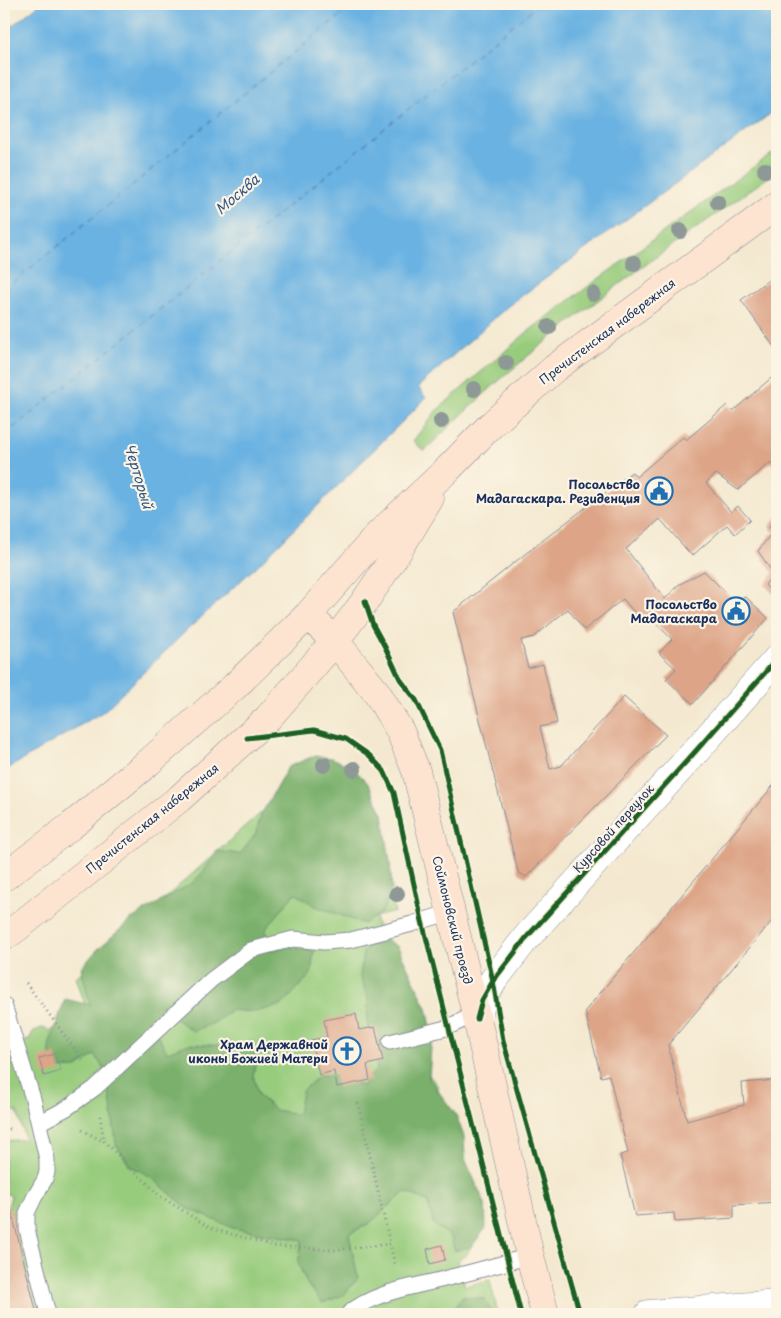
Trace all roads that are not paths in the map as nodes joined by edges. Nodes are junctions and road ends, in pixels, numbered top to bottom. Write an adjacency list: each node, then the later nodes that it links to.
1 (777, 205): 2 (main road, Пречистенская набережная)
2 (448, 469): 3 (main road, Пречистенская набережная); 4 (main road, Пречистенская набережная)
3 (308, 615): 4 (main road, Соймоновский проезд); 6 (main road, Пречистенская набережная)
4 (335, 641): 7 (main road, Соймоновский проезд); 8 (main road, Пречистенская набережная)
5 (777, 659): 10 (street, Курсовой переулок)
6 (4, 877)
7 (451, 912): 10 (main road, Соймоновский проезд); 12 (lane)
8 (4, 936)
9 (4, 1005): 12 (lane)
10 (476, 1016): 11 (lane); 13 (main road, Соймоновский проезд)
11 (390, 1042)
12 (39, 1122): 15 (lane)
13 (530, 1256): 16 (lane); 17 (main road, Соймоновский проезд)
14 (777, 1304): 18 (street)
15 (48, 1314)
16 (348, 1314)
17 (546, 1314)
18 (649, 1314)

